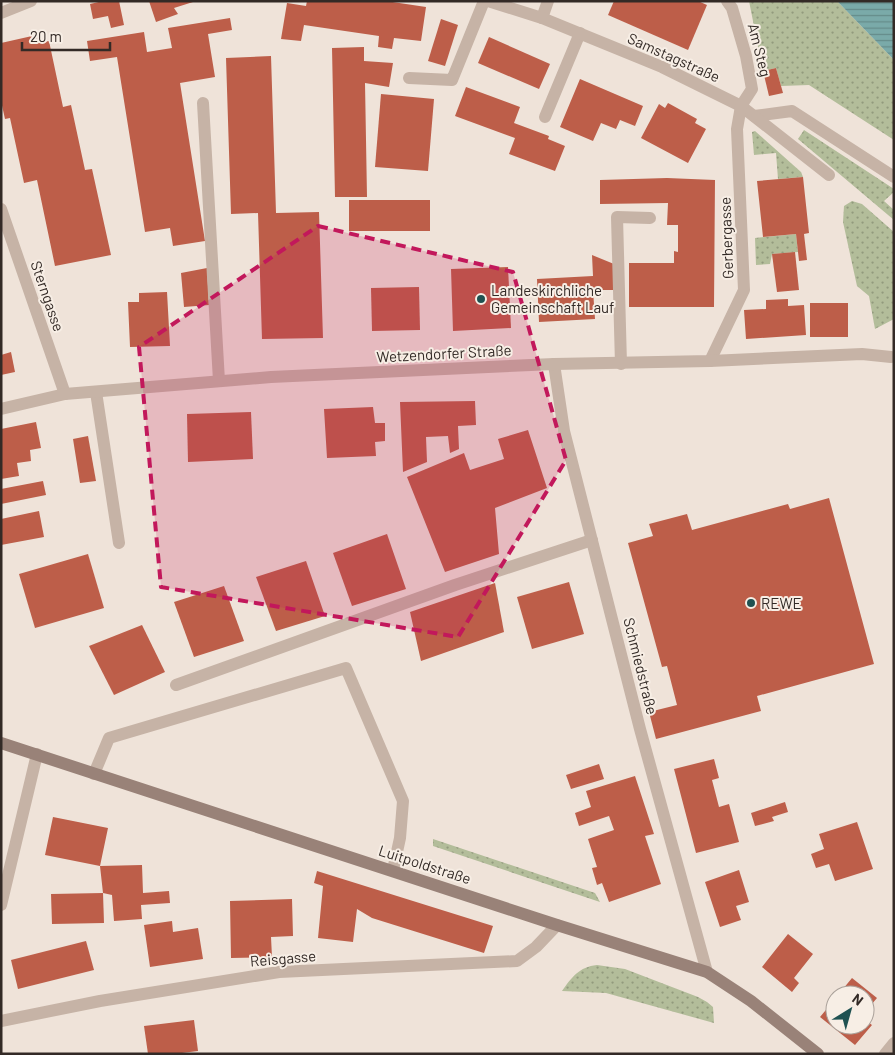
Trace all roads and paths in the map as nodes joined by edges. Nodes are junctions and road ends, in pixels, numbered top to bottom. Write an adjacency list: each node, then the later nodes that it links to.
1 (31, 1): 5 (street)
2 (486, 1): 6 (street, Samstagstraße); 8 (street)
3 (548, 1): 6 (street)
4 (727, 1): 10 (street, Am Steg)
5 (1, 14)
6 (542, 18): 7 (street, Samstagstraße)
7 (580, 33): 10 (street, Samstagstraße); 12 (street)
8 (409, 78)
9 (203, 103): 21 (street)
10 (741, 106): 11 (street, Samstagstraße); 18 (street, Gerbergasse)
11 (754, 116): 13 (street, Samstagstraße); 14 (street)
12 (545, 117)
13 (829, 175)
14 (894, 177)
15 (1, 209): 23 (street, Sterngasse)
16 (650, 218): 20 (street)
17 (893, 358): 18 (street, Wetzendorfer Straße)
18 (710, 361): 20 (street, Wetzendorfer Straße)
19 (554, 364): 20 (street, Wetzendorfer Straße); 21 (street, Wetzendorfer Straße); 25 (street, Schmiedstraße)
20 (621, 364)
21 (219, 381): 22 (street, Wetzendorfer Straße)
22 (96, 392): 23 (street, Wetzendorfer Straße); 26 (street)
23 (65, 394): 24 (street, Wetzendorfer Straße)
24 (1, 409)
25 (592, 540): 27 (street); 34 (street, Schmiedstraße)
26 (119, 543)
27 (176, 685)
28 (1, 743): 29 (main road, Luitpoldstraße)
29 (37, 754): 30 (main road, Luitpoldstraße); 32 (street)
30 (94, 774): 31 (main road, Luitpoldstraße); 31 (street)
31 (393, 870): 33 (main road, Luitpoldstraße)
32 (1, 905)
33 (557, 925): 34 (main road, Luitpoldstraße); 35 (street, Reisgasse)
34 (707, 972): 37 (main road, Luitpoldstraße)
35 (1, 1021)
36 (894, 1043): 38 (street)
37 (818, 1054)
38 (885, 1054)

